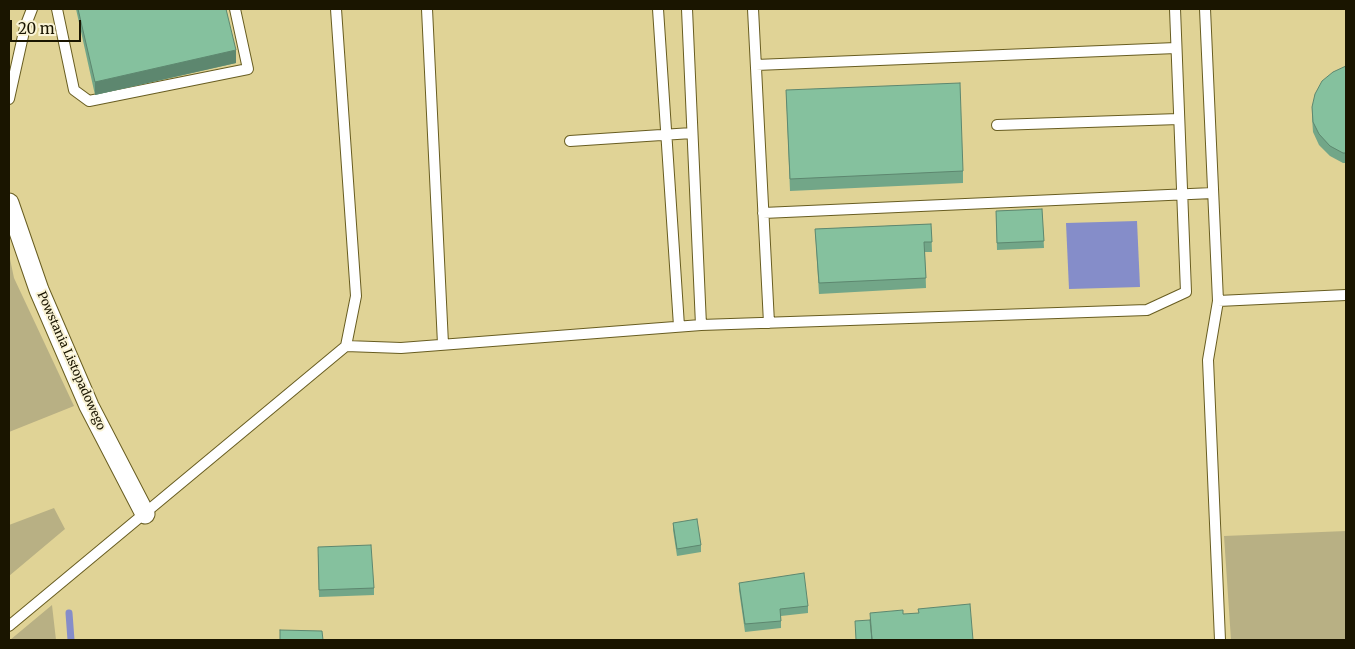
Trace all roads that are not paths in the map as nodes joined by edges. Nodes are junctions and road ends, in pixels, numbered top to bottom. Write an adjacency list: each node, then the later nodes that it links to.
1 (32, 9): 14 (lane)
2 (57, 9): 3 (lane)
3 (235, 9)
4 (336, 9): 31 (lane)
5 (427, 9): 30 (lane)
6 (658, 9): 19 (lane)
7 (687, 9): 18 (lane)
8 (753, 9): 13 (lane)
9 (1175, 9): 11 (lane)
10 (1205, 9): 21 (lane)
11 (1176, 48): 13 (lane); 16 (lane)
12 (9, 61): 14 (lane)
13 (756, 65): 24 (lane)
14 (14, 79): 15 (lane)
15 (9, 99)
16 (1179, 119): 17 (lane); 22 (lane)
17 (997, 125)
18 (692, 133): 19 (lane); 28 (lane)
19 (665, 135): 20 (lane); 29 (lane)
20 (570, 141)
21 (1213, 193): 22 (lane); 26 (lane)
22 (1183, 194): 24 (lane); 27 (lane)
23 (9, 203): 32 (street, Powstania Listopadowego)
24 (763, 213): 27 (lane)
25 (1346, 296): 26 (lane)
26 (1218, 301): 34 (lane)
27 (769, 322): 28 (lane)
28 (701, 325): 29 (lane)
29 (679, 326): 30 (lane)
30 (443, 344): 31 (lane)
31 (346, 346): 32 (lane)
32 (145, 514): 33 (lane)
33 (9, 626)
34 (1220, 640)

